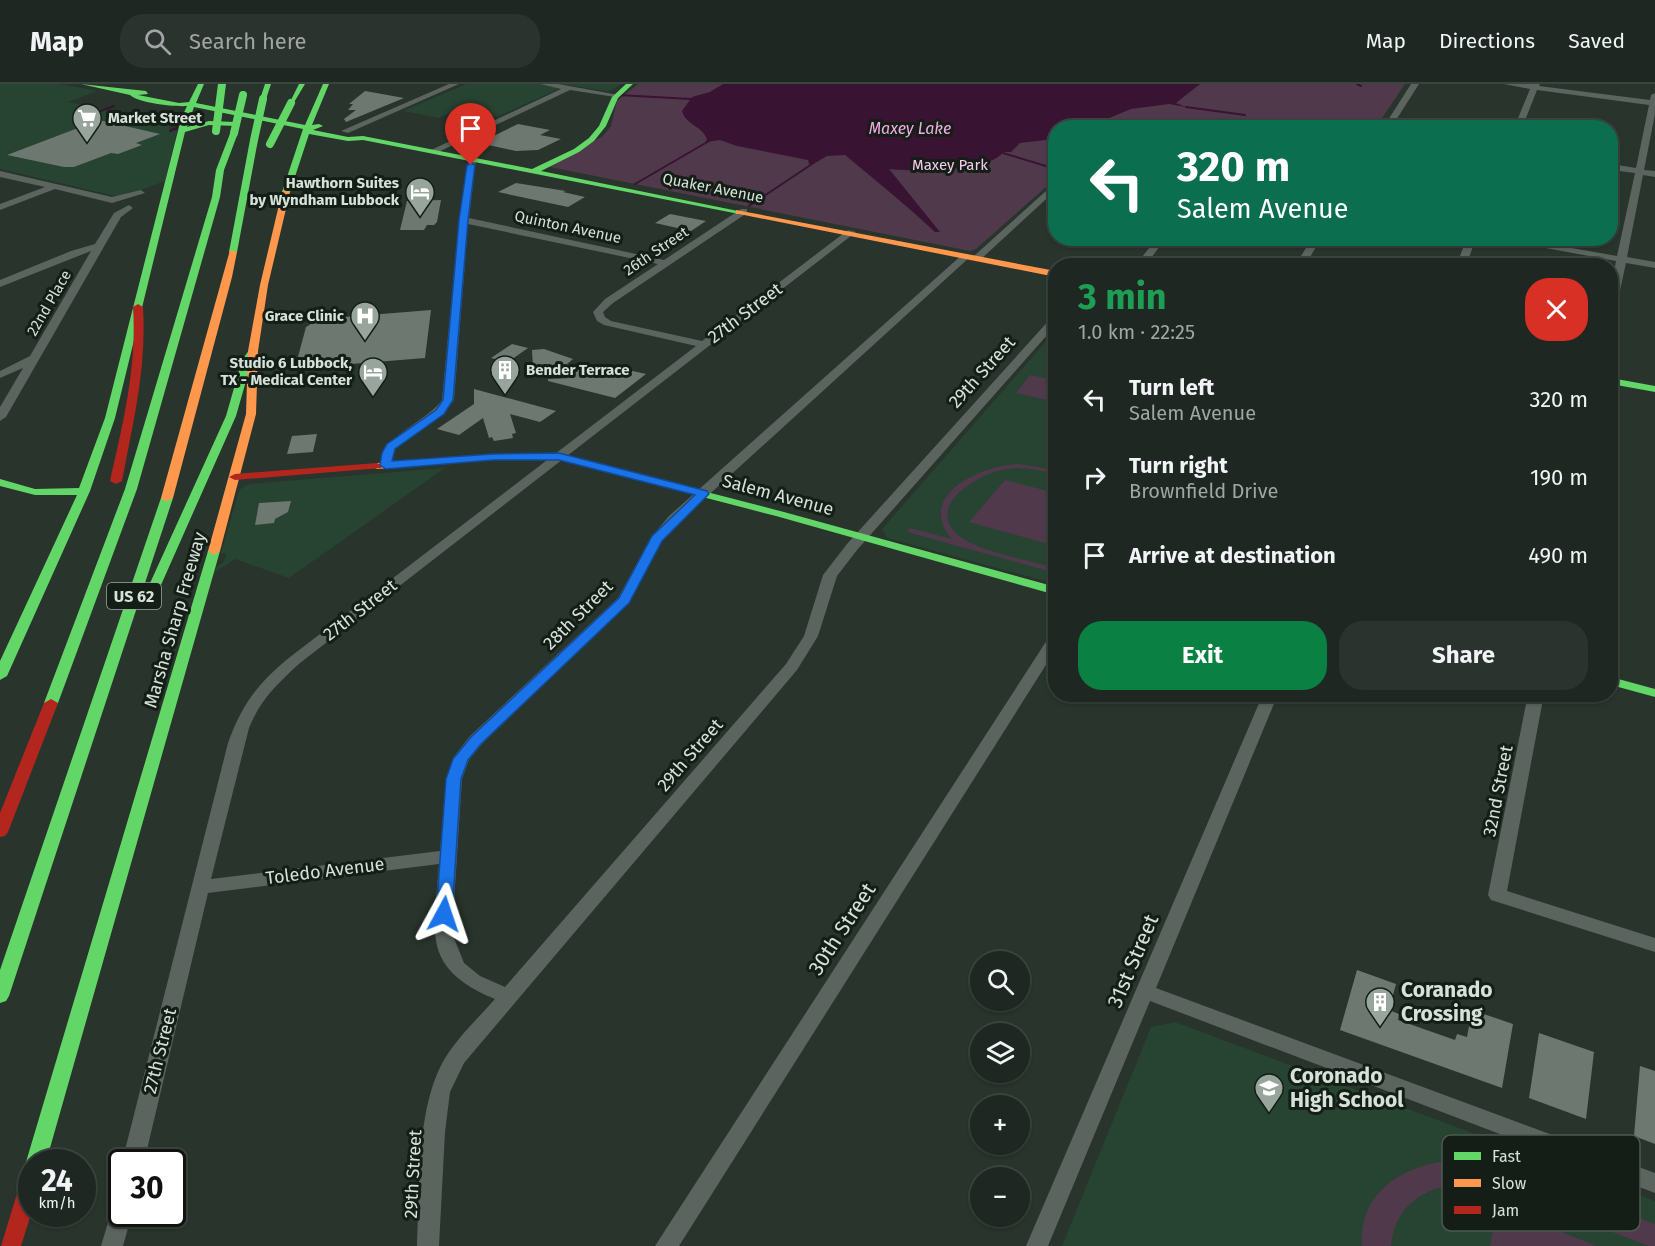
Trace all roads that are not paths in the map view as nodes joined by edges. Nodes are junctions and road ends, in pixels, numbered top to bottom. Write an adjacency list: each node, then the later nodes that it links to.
1 (84, 84): 15 (main road, Quaker Avenue)
2 (200, 84): 16 (main road); 19 (main road); 20 (main road)
3 (222, 84): 30 (main road, US 62, bridge)
4 (268, 84): 36 (main road, bridge)
5 (302, 84): 36 (main road, US 62, bridge)
6 (326, 84): 20 (main road, Marsha Sharp Freeway)
7 (455, 84): 25 (street)
8 (544, 84): 13 (street)
9 (630, 84): 17 (main road)
10 (1415, 84): 21 (street)
11 (1508, 84): 12 (street)
12 (1536, 86): 18 (street); 22 (street)
13 (569, 88): 17 (street); 27 (street)
14 (245, 89): 30 (main road, bridge)
15 (132, 93): 16 (main road, Quaker Avenue); 19 (main road, Quaker Avenue)
16 (160, 95): 19 (main road, Quaker Avenue)
17 (615, 95): 31 (main road)
18 (1654, 100): 32 (street)
19 (192, 105): 23 (main road, Quaker Avenue); 24 (main road)
20 (316, 107): 23 (main road, Marsha Sharp Freeway)
21 (1393, 120)
22 (1521, 120)
23 (307, 128): 25 (main road, Quaker Avenue); 26 (main road, Marsha Sharp Freeway)
24 (183, 130): 26 (main road); 57 (main road)
25 (343, 134): 26 (main road); 27 (main road, Quaker Avenue)
26 (301, 147): 60 (main road, Marsha Sharp Freeway)
27 (433, 151): 28 (main road, Quaker Avenue)
28 (472, 159): 31 (main road, Quaker Avenue); 42 (street)
29 (1618, 168): 32 (street)
30 (220, 170): 76 (main road, US 62)
31 (534, 171): 41 (main road, Quaker Avenue)
32 (1639, 172): 34 (street); 51 (street)
33 (0, 174): 35 (street)
34 (1655, 174)
35 (54, 187): 38 (street); 39 (street)
36 (245, 189): 83 (main road, US 62)
37 (1048, 192): 47 (street, 28th Street)
38 (141, 193)
39 (0, 207)
40 (129, 208): 44 (street, 22nd Place)
41 (744, 211): 43 (main road, Quaker Avenue); 52 (street, 26th Street)
42 (464, 220): 52 (street, Quinton Avenue); 67 (street)
43 (851, 232): 47 (main road, Quaker Avenue); 59 (street, 27th Street)
44 (100, 246): 56 (street); 61 (street, 22nd Place)
45 (1156, 246): 48 (street)
46 (1544, 246): 49 (street)
47 (972, 257): 54 (main road, Quaker Avenue); 72 (street, 28th Street)
48 (1146, 258)
49 (1616, 258)
50 (1618, 258): 51 (street)
51 (1622, 259): 53 (street); 55 (street)
52 (666, 263): 59 (street, 26th Street)
53 (1655, 265)
54 (1048, 272)
55 (1618, 278)
56 (0, 284)
57 (138, 307): 70 (main road); 71 (main road)
58 (1048, 328): 73 (street, 29th Street)
59 (704, 345): 66 (street, 27th Street)
60 (253, 351): 68 (main road, Marsha Sharp Freeway); 83 (main road)
61 (35, 358): 62 (street); 65 (street, 22nd Place)
62 (0, 375)
63 (1618, 382): 64 (main road)
64 (1655, 389)
65 (0, 417)
66 (559, 457): 67 (main road, Salem Avenue); 72 (main road, Salem Avenue); 86 (street, 27th Street)
67 (386, 465): 68 (main road, Salem Avenue)
68 (235, 477): 92 (main road, Marsha Sharp Freeway)
69 (0, 482): 70 (main road)
70 (84, 491): 78 (main road)
71 (111, 493)
72 (703, 494): 73 (main road, Salem Avenue); 85 (street, 28th Street)
73 (860, 537): 74 (main road, Salem Avenue); 90 (street, 29th Street)
74 (1048, 589)
75 (76, 590): 76 (main road)
76 (78, 634): 84 (main road, US 62)
77 (1048, 649): 101 (street, 30th Street)
78 (0, 676)
79 (1618, 683): 80 (main road)
80 (1655, 693)
81 (1267, 702): 88 (street, 31st Street)
82 (1534, 702): 87 (street, 32nd Street)
83 (84, 744): 89 (main road, US 62)
84 (0, 832)
85 (449, 856): 86 (street, Toledo Avenue); 90 (street, 28th Street)
86 (201, 887): 93 (street, 27th Street)
87 (1655, 945)
88 (1144, 991): 91 (street); 102 (street, 31st Street)
89 (0, 996)
90 (508, 997): 100 (street, 29th Street)
91 (1527, 1135)
92 (40, 1149)
93 (136, 1149)
94 (1640, 1177): 95 (street)
95 (1655, 1183)
96 (18, 1223): 98 (main road)
97 (117, 1227): 99 (street)
98 (11, 1246)
99 (112, 1246)
100 (428, 1246)
101 (666, 1246)
102 (1037, 1246)

